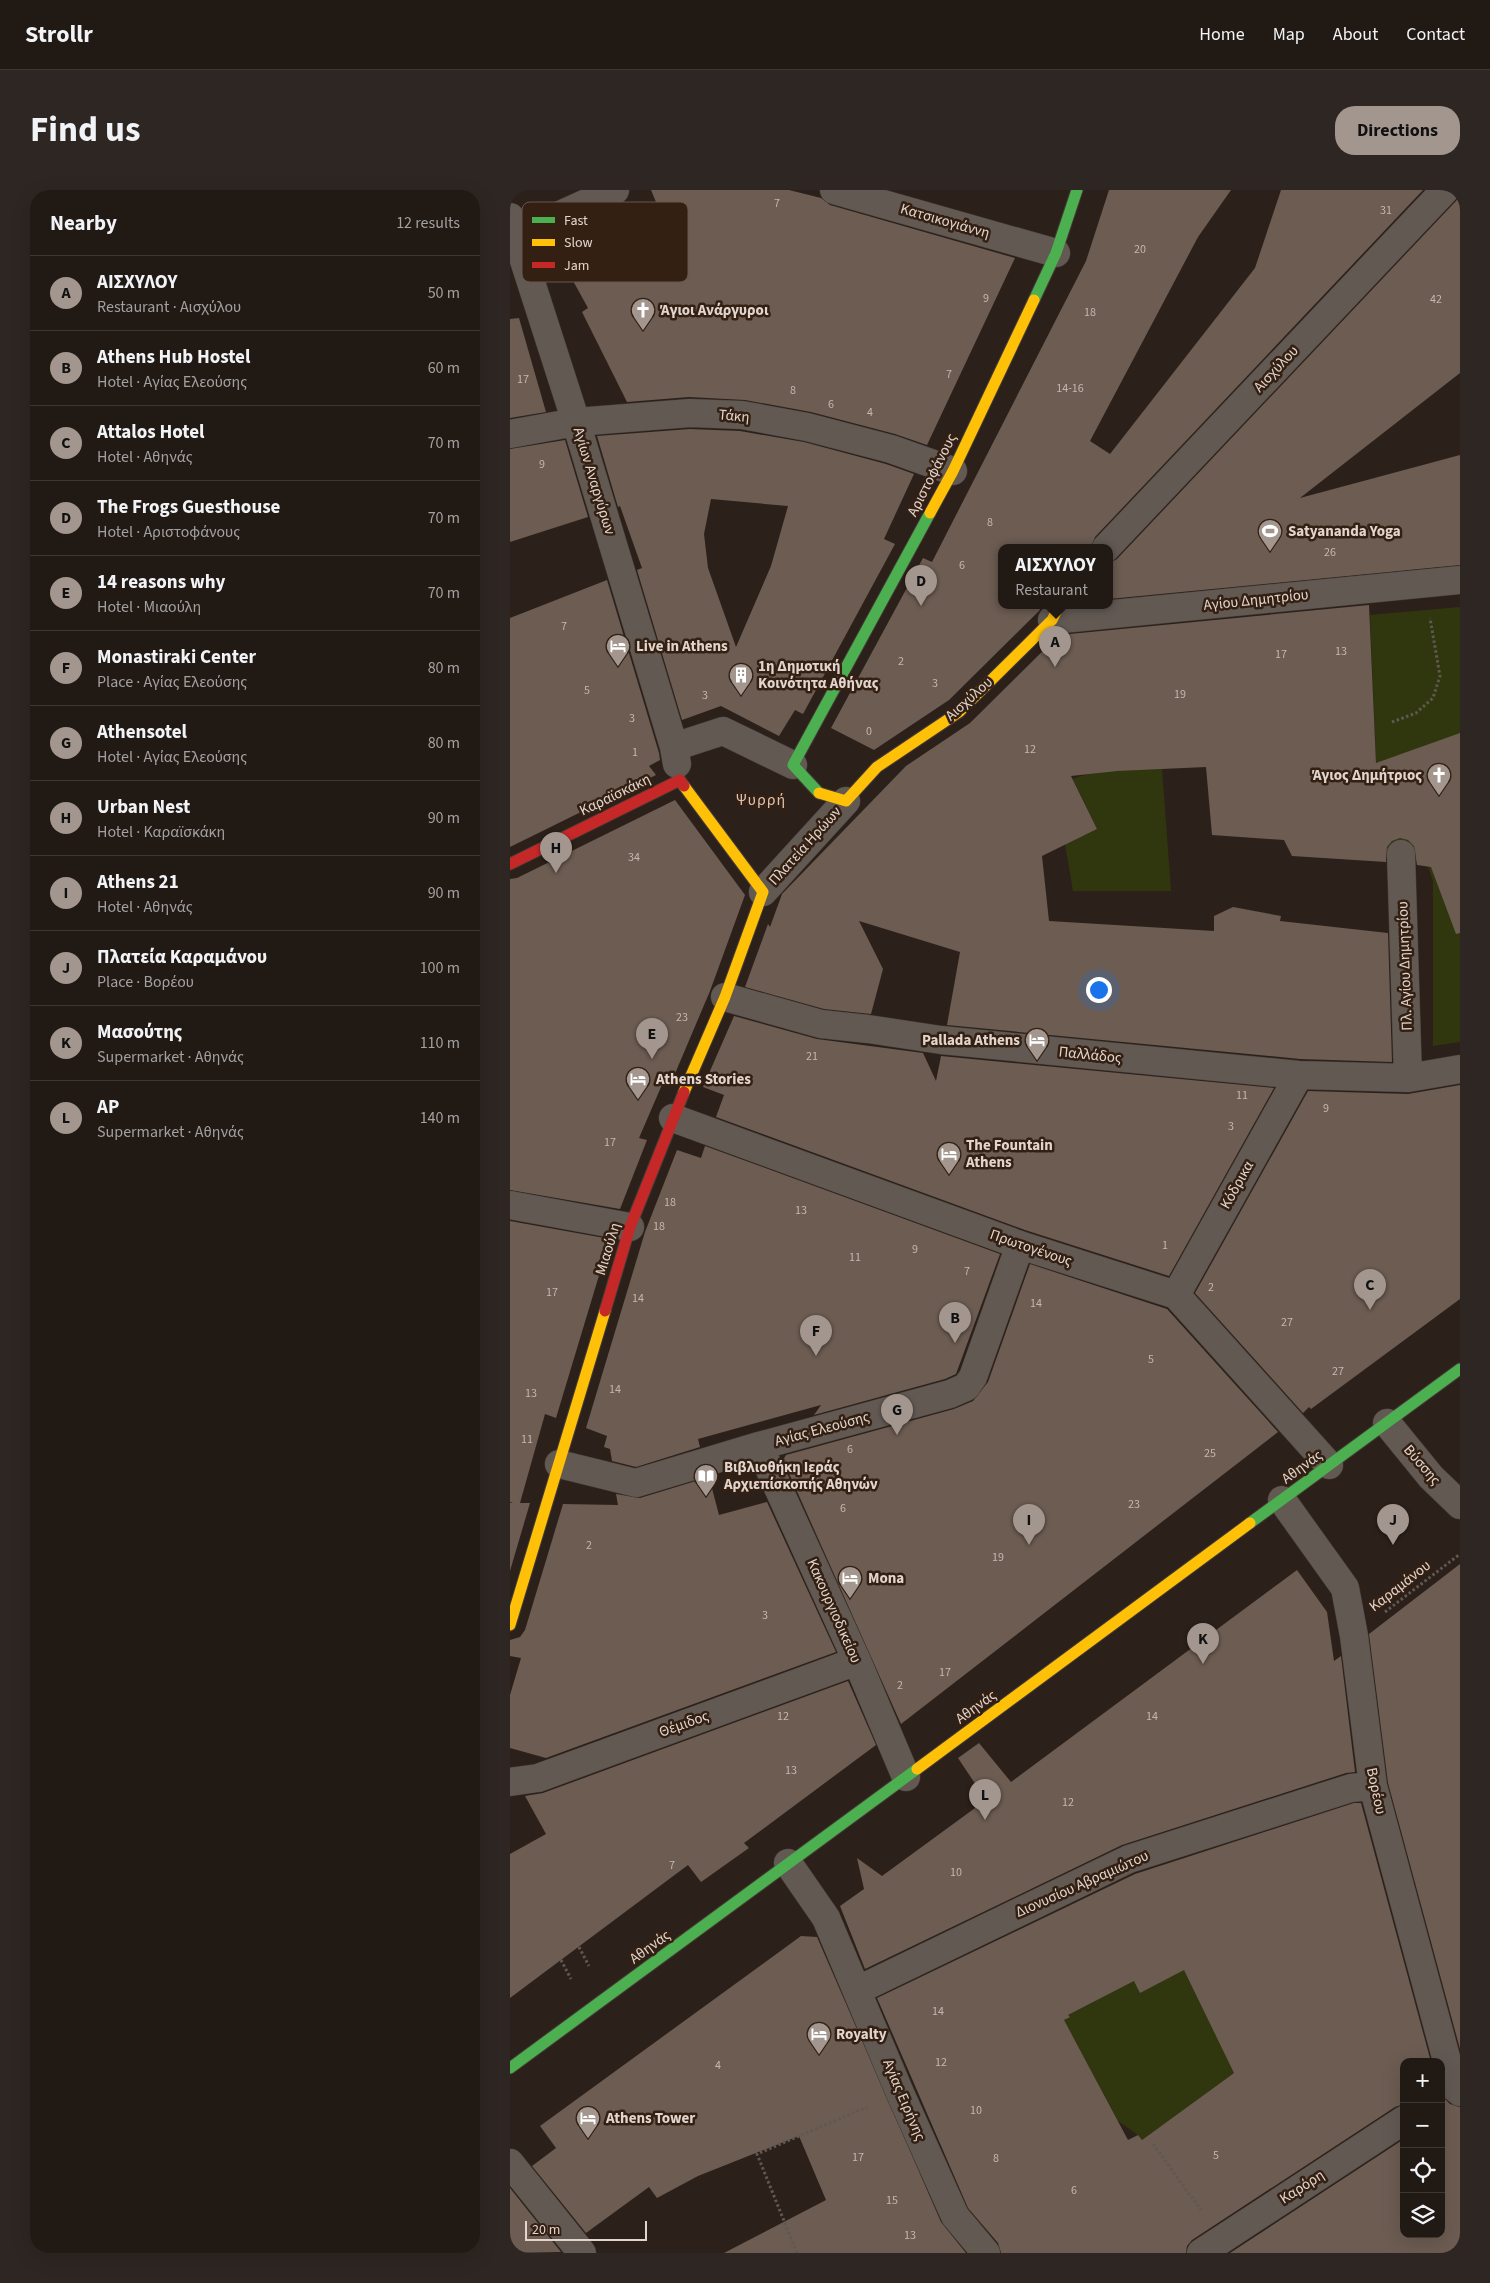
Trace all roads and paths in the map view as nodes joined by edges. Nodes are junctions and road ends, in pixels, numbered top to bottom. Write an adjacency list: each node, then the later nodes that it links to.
1 (615, 190): 5 (street)
2 (834, 190): 7 (street, Κατσικογιάννη)
3 (1077, 190): 7 (street, Αριστοφάνους)
4 (1445, 190): 13 (street, Αισχύλου)
5 (581, 202)
6 (513, 226): 8 (street, Αγίων Αναργύρων)
7 (1056, 253): 12 (street, Αριστοφάνους)
8 (522, 254)
9 (531, 282): 10 (street, Αγίων Αναργύρων)
10 (576, 422): 11 (street, Τάκη); 12 (street, Τάκη); 20 (street, Αγίων Αναργύρων)
11 (510, 434)
12 (952, 471): 21 (street, Αριστοφάνους)
13 (1110, 544)
14 (1460, 580): 15 (street, Αγίου Δημητρίου)
15 (1113, 608)
16 (1104, 609): 18 (street, Αγίου Δημητρίου)
17 (1429, 610): 19 (path)
18 (1055, 613): 23 (street, Αισχύλου)
19 (1392, 722)
20 (674, 747): 21 (street, Πλατεία Ηρώων); 22 (street, Πλατεία Ηρώων)
21 (793, 765): 23 (street, Πλατεία Ηρώων)
22 (680, 780): 25 (street, Καραϊσκάκη); 26 (street, Πλατεία Ηρώων)
23 (846, 801): 26 (street, Πλατεία Ηρώων)
24 (1401, 854): 30 (street, Πλ. Αγίου Δημητρίου)
25 (510, 864)
26 (763, 892): 27 (street, Μιαούλη)
27 (724, 997): 29 (street, Παλλάδος); 31 (street, Μιαούλη)
28 (1460, 1069): 30 (street, Παλλάδος)
29 (1299, 1075): 30 (street, Παλλάδος); 35 (street, Κόδρικα)
30 (1408, 1078)
31 (673, 1118): 33 (street, Μιαούλη); 34 (street, Πρωτογένους)
32 (510, 1205): 33 (street)
33 (630, 1227): 39 (street, Μιαούλη)
34 (1020, 1245): 35 (street, Πρωτογένους); 38 (street, Αγίας Ελεούσης)
35 (1176, 1295): 40 (street)
36 (1460, 1370): 37 (street, Αθηνάς)
37 (1387, 1423): 40 (street, Αθηνάς); 42 (street, Βύσσης)
38 (759, 1446): 39 (street, Αγίας Ελεούσης); 46 (street, Κακουργιοδικείου)
39 (559, 1464): 44 (street, Μιαούλη)
40 (1330, 1465): 41 (street, Αθηνάς)
41 (1282, 1500): 45 (street, Βορέου); 47 (street, Αθηνάς)
42 (1460, 1505)
43 (1460, 1554): 45 (path, Καραμάνου)
44 (510, 1625)
45 (1354, 1636): 49 (street, Βορέου)
46 (857, 1661): 47 (street, Κακουργιοδικείου); 48 (street, Θέμιδος)
47 (906, 1777): 50 (street, Αθηνάς)
48 (510, 1782)
49 (1373, 1786): 51 (street, Διονυσίου Αβραμιώτου); 53 (street, Βορέου)
50 (788, 1863): 51 (street, Αγίας Ειρήνης); 52 (street, Αθηνάς)
51 (858, 1990): 54 (street, Αγίας Ειρήνης)
52 (510, 2068)
53 (1454, 2090)
54 (900, 2093): 60 (path); 61 (street, Αγίας Ειρήνης)
55 (1400, 2123): 58 (street, Καρόρη)
56 (1153, 2144): 58 (path)
57 (510, 2163): 59 (street)
58 (1211, 2246)
59 (582, 2253)
60 (797, 2253)
61 (986, 2253)

